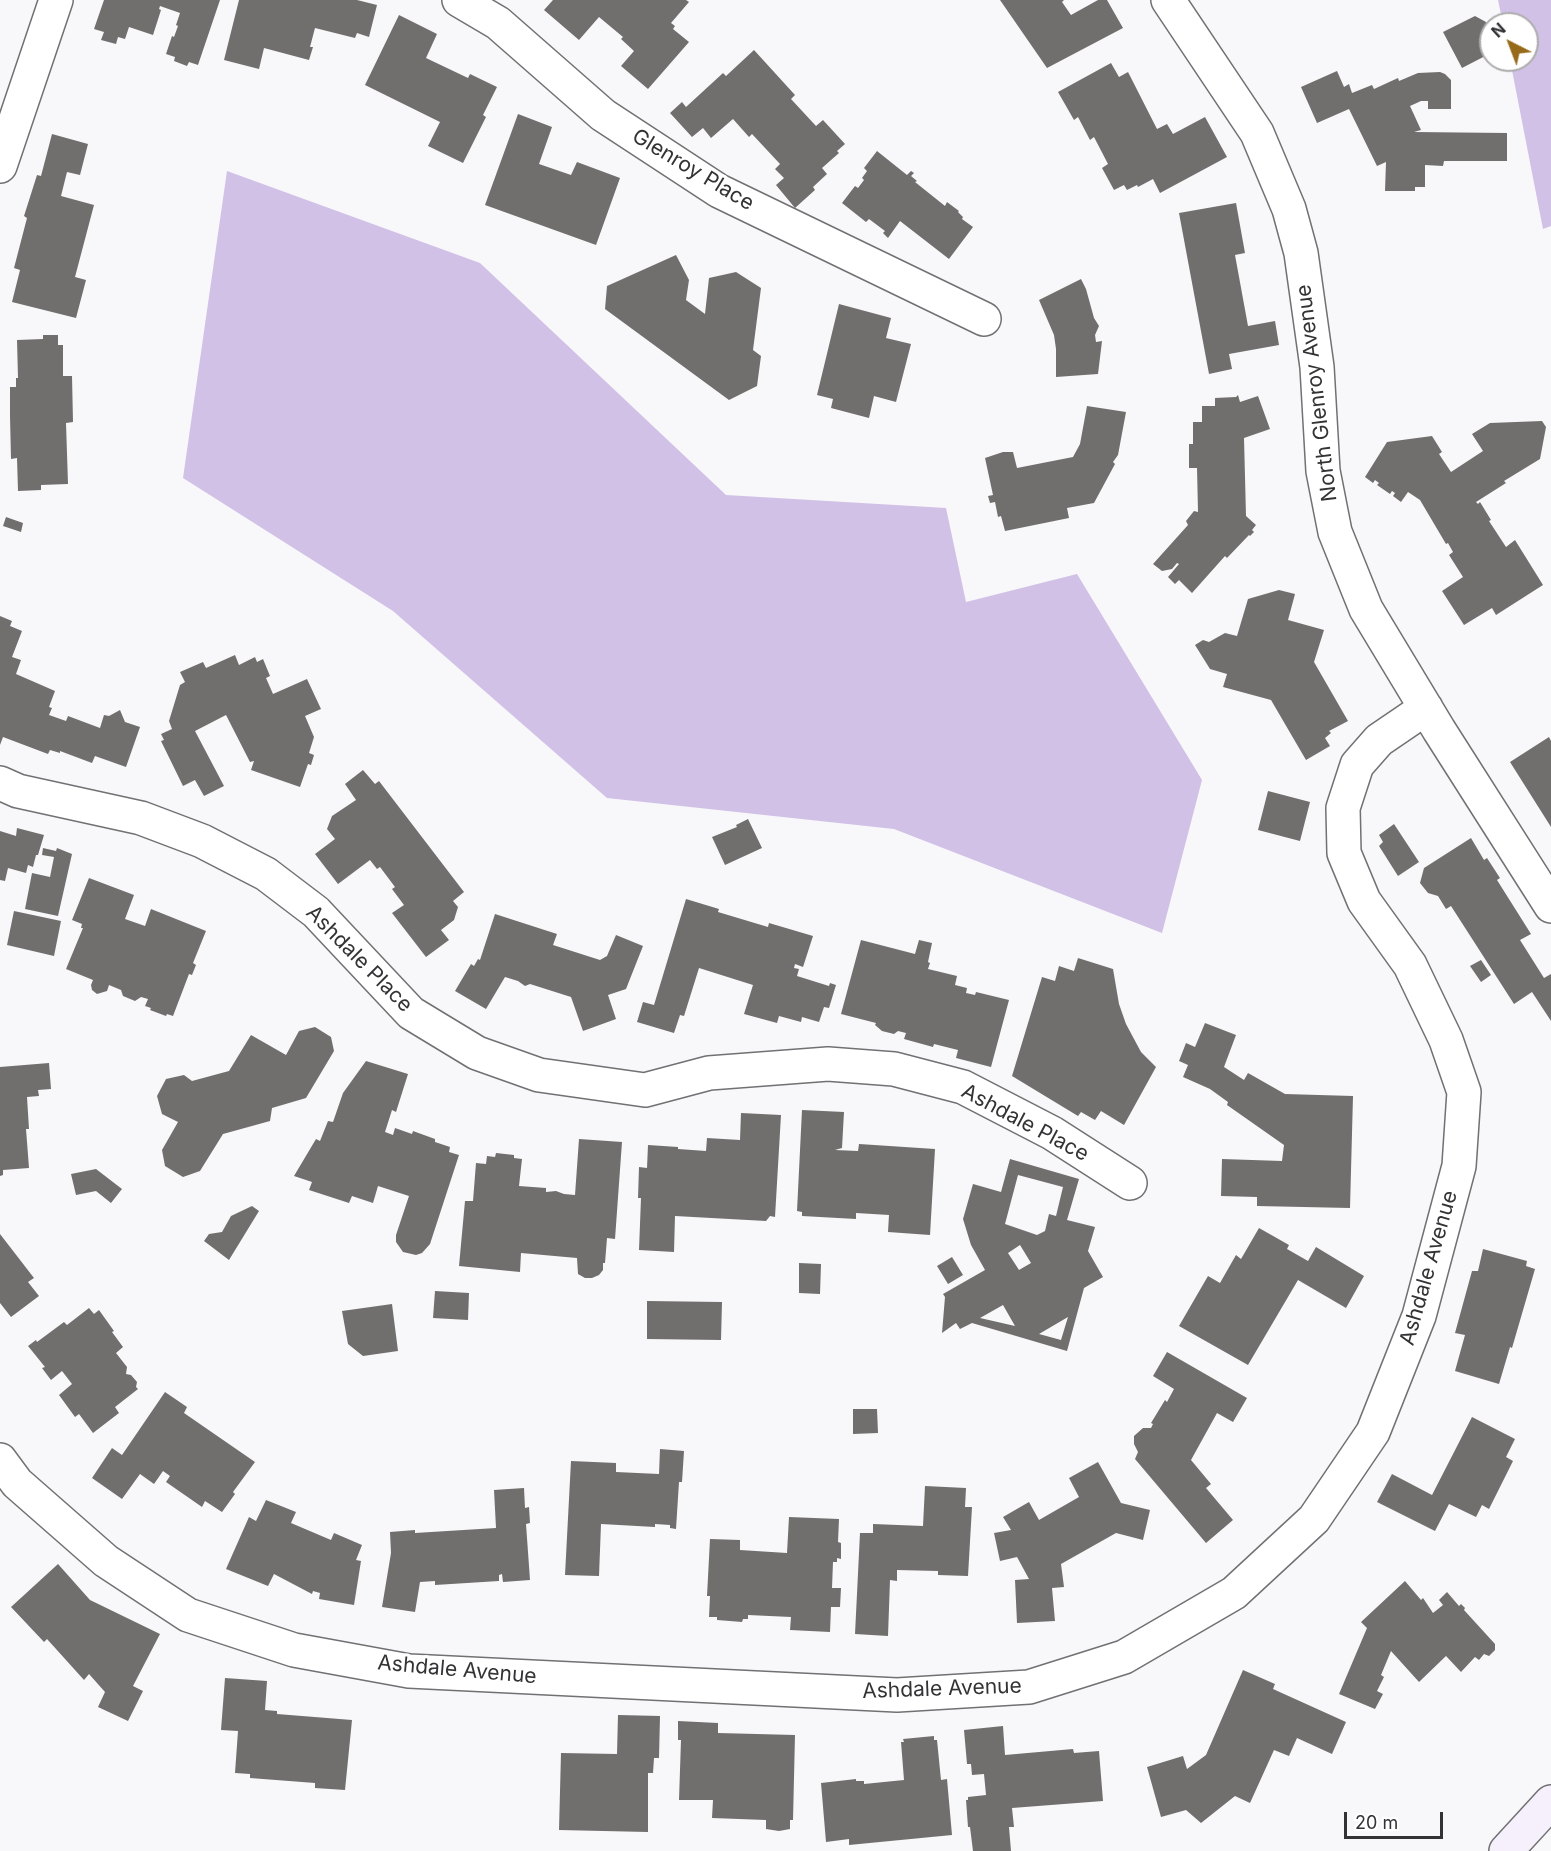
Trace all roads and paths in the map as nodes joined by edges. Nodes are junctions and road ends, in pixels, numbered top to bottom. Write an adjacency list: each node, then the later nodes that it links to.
1 (56, 0): 4 (street)
2 (459, 0): 5 (street, Glenroy Place)
3 (1168, 0): 6 (street, North Glenroy Avenue)
4 (0, 166)
5 (984, 318)
6 (1426, 708): 8 (street, North Glenroy Avenue); 10 (street, Ashdale Avenue)
7 (0, 783): 9 (street, Ashdale Place)
8 (1551, 906)
9 (1130, 1183)
10 (0, 1460)
11 (1551, 1802): 12 (main road)
12 (1506, 1851)

